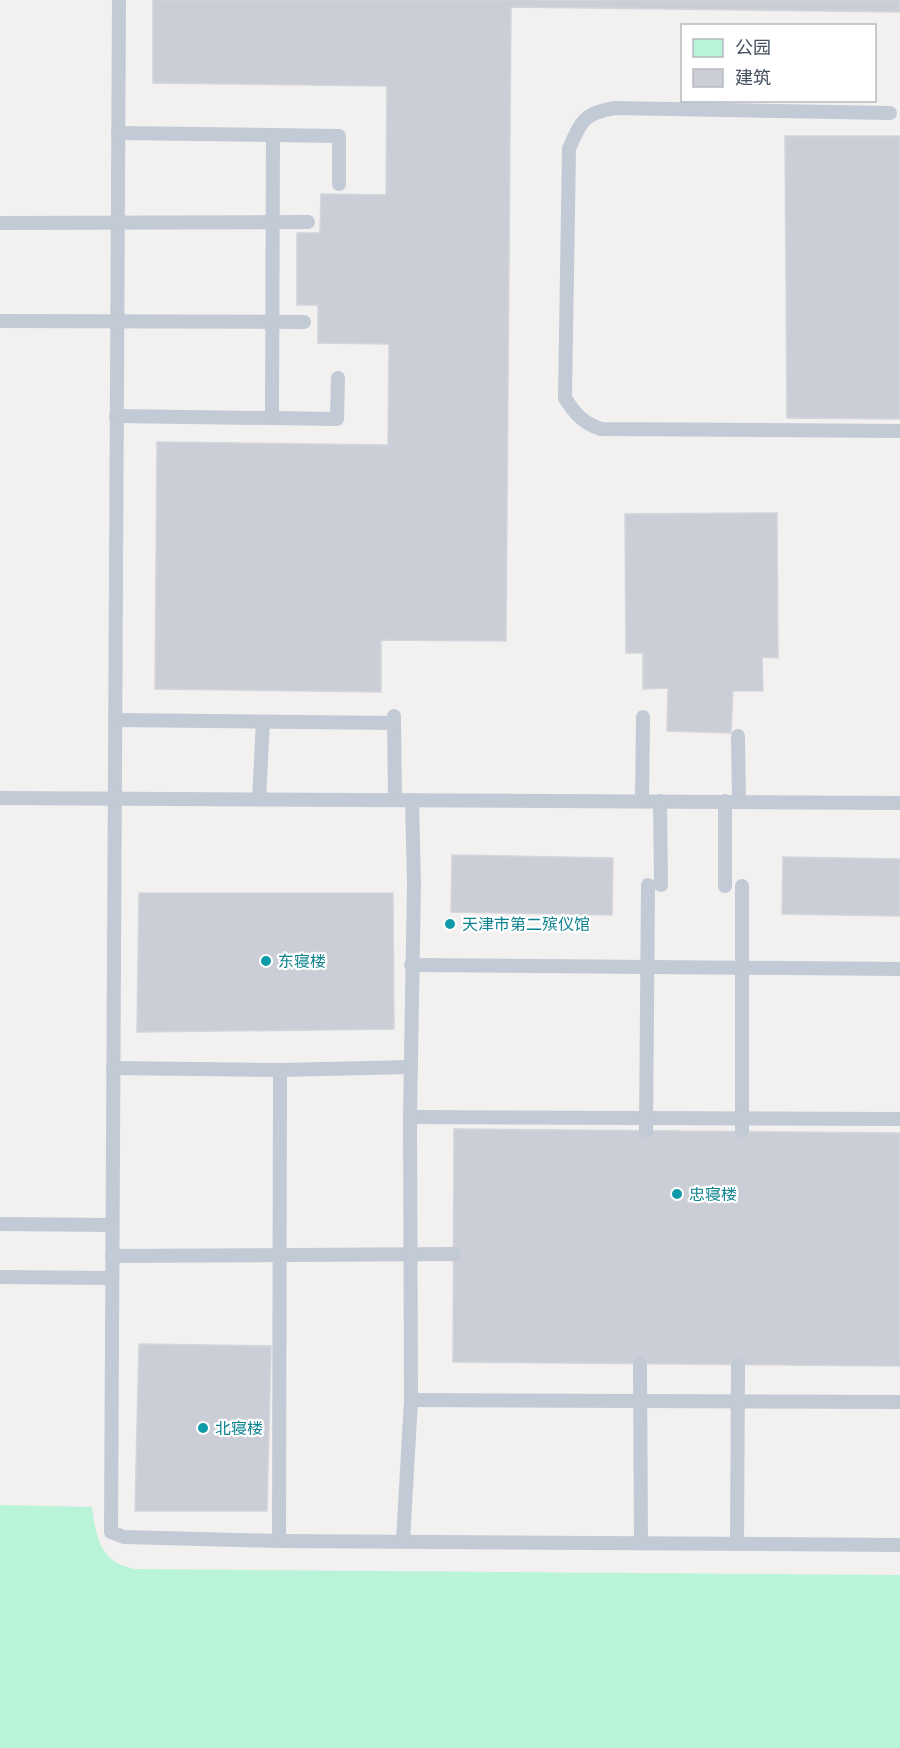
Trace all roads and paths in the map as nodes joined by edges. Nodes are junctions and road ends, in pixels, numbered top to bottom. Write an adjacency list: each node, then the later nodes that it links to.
1 (118, 0): 3 (lane)
2 (890, 113): 17 (lane)
3 (118, 133): 4 (lane); 6 (lane)
4 (273, 136): 5 (lane); 7 (lane)
5 (339, 184)
6 (117, 222): 7 (lane); 9 (lane); 11 (lane)
7 (273, 222): 8 (lane); 12 (lane)
8 (308, 222)
9 (0, 223)
10 (0, 321): 11 (lane)
11 (117, 321): 12 (lane); 15 (lane)
12 (273, 322): 13 (lane); 16 (lane)
13 (304, 322)
14 (338, 378): 16 (lane)
15 (116, 416): 16 (lane); 19 (lane)
16 (273, 416)
17 (900, 431)
18 (643, 717): 27 (lane)
19 (115, 720): 20 (lane); 23 (lane)
20 (262, 722): 24 (lane); 25 (lane)
21 (738, 736): 29 (lane)
22 (0, 798): 23 (lane)
23 (114, 799): 24 (lane); 38 (lane)
24 (259, 799): 25 (lane)
25 (395, 800): 26 (lane)
26 (412, 800): 27 (lane); 33 (lane)
27 (642, 801): 28 (lane)
28 (660, 801): 29 (lane); 34 (lane)
29 (732, 802): 30 (lane); 31 (lane)
30 (900, 803)
31 (725, 886)
32 (742, 886): 35 (lane)
33 (411, 965): 34 (lane); 37 (lane)
34 (647, 967): 35 (lane); 42 (lane)
35 (741, 968): 36 (lane); 43 (lane)
36 (900, 969)
37 (411, 1067): 39 (lane); 40 (lane)
38 (113, 1068): 39 (lane); 45 (lane)
39 (280, 1070): 48 (lane)
40 (410, 1117): 42 (lane); 46 (lane)
41 (900, 1119): 43 (lane)
42 (646, 1124): 43 (lane)
43 (742, 1124)
44 (0, 1224): 45 (lane)
45 (112, 1225): 49 (lane)
46 (412, 1254): 47 (lane); 48 (lane); 54 (lane)
47 (454, 1254)
48 (279, 1255): 49 (lane); 58 (lane)
49 (112, 1256): 51 (lane)
50 (0, 1276): 51 (lane)
51 (112, 1278): 58 (lane)
52 (640, 1364): 55 (lane)
53 (738, 1365): 56 (lane)
54 (411, 1400): 55 (lane); 59 (lane)
55 (641, 1401): 56 (lane); 60 (lane)
56 (738, 1402): 57 (lane); 61 (lane)
57 (900, 1402)
58 (279, 1541): 59 (lane)
59 (404, 1541): 60 (lane)
60 (641, 1543): 61 (lane)
61 (737, 1544): 62 (lane)
62 (900, 1545)

